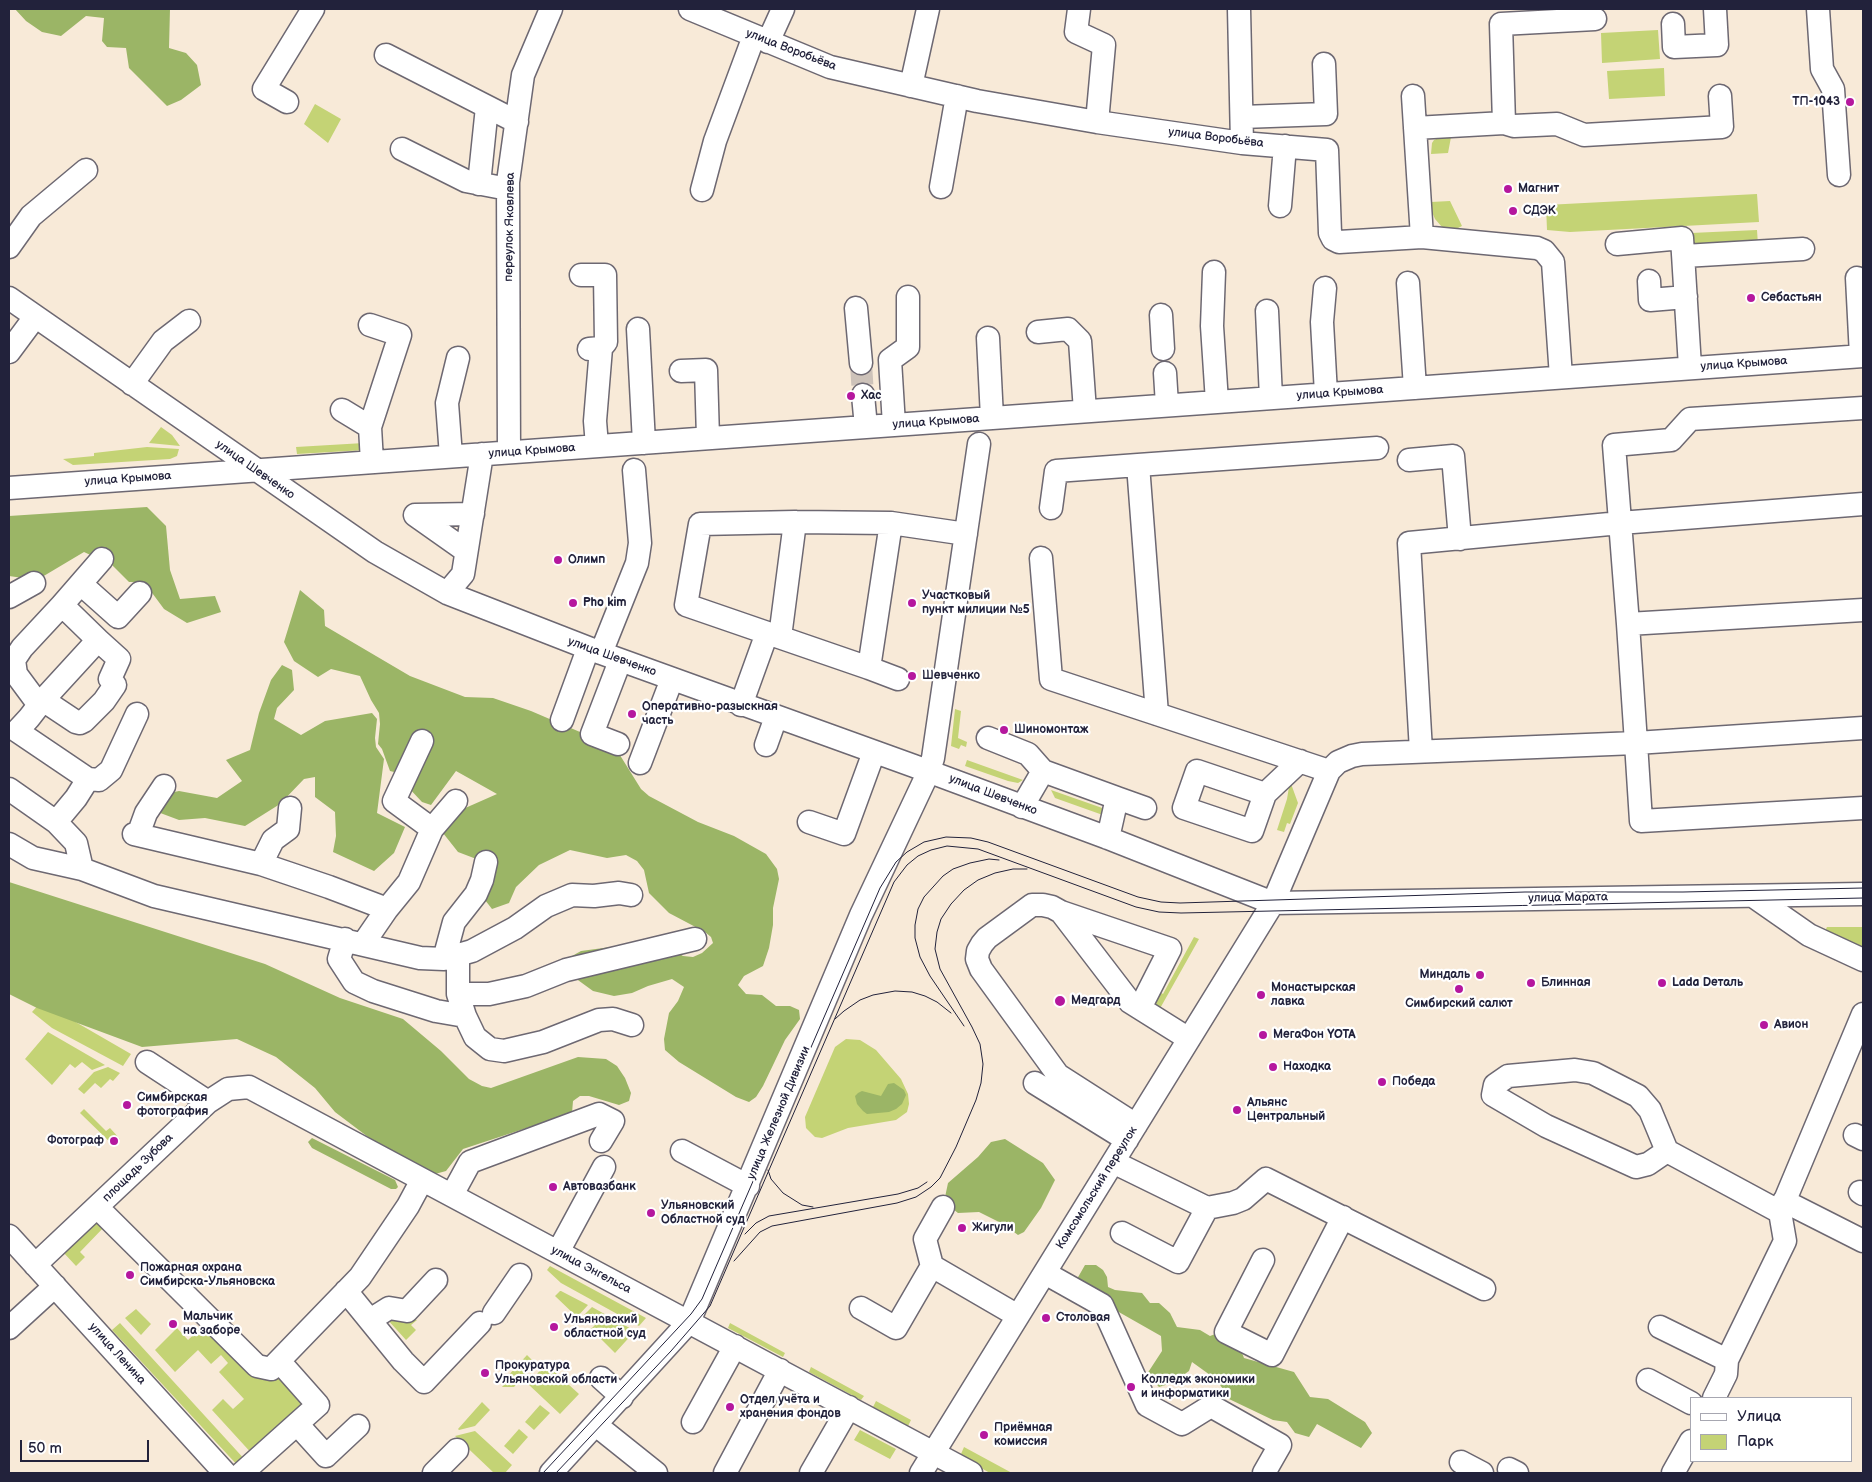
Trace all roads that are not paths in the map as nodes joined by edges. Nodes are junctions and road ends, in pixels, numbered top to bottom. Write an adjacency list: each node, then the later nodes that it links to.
1 (312, 9): 19 (street)
2 (551, 9): 23 (street, переулок Яковлева)
3 (690, 9): 12 (street, улица Воробьёва)
4 (783, 9): 12 (street)
5 (928, 9): 15 (street)
6 (1079, 9): 24 (street)
7 (1239, 9): 22 (street)
8 (1715, 9): 11 (street)
9 (1818, 9): 32 (street)
10 (1595, 19): 25 (street)
11 (1673, 24)
12 (761, 39): 15 (street, улица Воробьёва); 36 (street)
13 (386, 55): 20 (street)
14 (1324, 64): 21 (street)
15 (911, 86): 16 (street, улица Воробьёва)
16 (957, 96): 24 (street, улица Воробьёва); 34 (street)
17 (1413, 96): 26 (street)
18 (1720, 96): 25 (street)
19 (287, 102)
20 (487, 107): 23 (street); 33 (street)
21 (1326, 114): 22 (street); 30 (street)
22 (1242, 117): 27 (street)
23 (517, 122): 35 (street, переулок Яковлева)
24 (1097, 122): 27 (street, улица Воробьёва)
25 (1504, 123): 26 (street)
26 (1415, 128): 38 (street)
27 (1242, 143): 28 (street, улица Воробьёва)
28 (1285, 146): 30 (street, улица Воробьёва); 37 (street)
29 (402, 149): 33 (street)
30 (1327, 150): 38 (street)
31 (86, 170): 40 (street)
32 (1839, 175)
33 (480, 184): 35 (street)
34 (941, 187)
35 (508, 189): 89 (street, переулок Яковлева)
36 (702, 190)
37 (1280, 206)
38 (1422, 237): 69 (street)
39 (1617, 244): 42 (street)
40 (9, 247)
41 (1803, 249): 42 (street)
42 (1684, 256): 50 (street)
43 (1214, 272): 75 (street)
44 (581, 275): 87 (street)
45 (1857, 278): 63 (street)
46 (1649, 281): 50 (street)
47 (1408, 283): 71 (street)
48 (1325, 288): 72 (street)
49 (908, 296): 81 (street)
50 (1686, 297): 66 (street)
51 (9, 298): 55 (street, улица Шевченко)
52 (856, 308): 65 (street)
53 (1267, 311): 74 (street)
54 (1161, 315): 61 (street)
55 (35, 317): 62 (street); 70 (street, улица Шевченко)
56 (189, 320): 70 (street)
57 (370, 325): 82 (street)
58 (638, 329): 85 (street)
59 (1038, 332): 79 (street)
60 (988, 338): 80 (street)
61 (1163, 349)
62 (9, 352)
63 (1862, 356): 66 (street, улица Крымова)
64 (458, 358): 91 (street)
65 (861, 364)
66 (1690, 367): 69 (street, улица Крымова)
67 (681, 370): 84 (street)
68 (1165, 373): 76 (street)
69 (1561, 377): 71 (street, улица Крымова)
70 (132, 384): 95 (street, улица Шевченко)
71 (1415, 388): 72 (street, улица Крымова)
72 (1326, 394): 74 (street, улица Крымова)
73 (863, 395): 83 (street)
74 (1272, 398): 75 (street, улица Крымова)
75 (1216, 402): 76 (street, улица Крымова)
76 (1167, 405): 79 (street, улица Крымова)
77 (1863, 408): 103 (street)
78 (342, 410): 82 (street)
79 (1085, 411): 80 (street, улица Крымова)
80 (992, 418): 81 (street, улица Крымова)
81 (894, 425): 83 (street, улица Крымова)
82 (370, 427): 93 (street)
83 (866, 427): 84 (street, улица Крымова)
84 (708, 438): 85 (street, улица Крымова)
85 (644, 442): 87 (street, улица Крымова)
86 (979, 444): 104 (street, улица Железной Дивизии)
87 (597, 446): 89 (street, улица Крымова)
88 (1377, 448): 94 (street)
89 (510, 452): 90 (street, улица Крымова)
90 (482, 454): 91 (street, улица Крымова); 100 (street)
91 (451, 456): 93 (street, улица Крымова)
92 (1409, 460): 105 (street)
93 (372, 462): 95 (street, улица Крымова)
94 (1138, 465): 99 (street); 126 (street)
95 (256, 470): 97 (street, улица Крымова); 111 (street, улица Шевченко)
96 (634, 470): 119 (street)
97 (9, 488)
98 (1863, 504): 103 (street)
99 (1052, 508)
100 (473, 514): 106 (street); 106 (street)
101 (796, 522): 102 (street); 117 (street); 117 (street)
102 (891, 522): 104 (street); 120 (street)
103 (1620, 523): 105 (street); 116 (street)
104 (966, 534): 142 (street, улица Железной Дивизии)
105 (1460, 539): 136 (street)
106 (466, 556): 111 (street)
107 (1041, 558): 126 (street)
108 (102, 559): 110 (street)
109 (34, 584): 113 (street)
110 (81, 584): 112 (street); 114 (street)
111 (447, 592): 119 (street, улица Шевченко)
112 (140, 593)
113 (9, 597)
114 (62, 606): 118 (street); 123 (street)
115 (1863, 610): 116 (street)
116 (1628, 624): 133 (street)
117 (774, 635): 120 (street); 124 (street)
118 (98, 640): 123 (street); 123 (street)
119 (603, 654): 121 (street, улица Шевченко); 128 (street); 134 (street)
120 (869, 668): 122 (street)
121 (672, 679): 124 (street, улица Шевченко); 139 (street)
122 (898, 679)
123 (41, 702): 130 (street)
124 (742, 705): 127 (street, улица Шевченко)
125 (137, 714): 143 (street)
126 (1157, 714): 138 (street)
127 (776, 717): 135 (street); 137 (street, улица Шевченко)
128 (562, 720)
129 (1863, 728): 133 (street)
130 (13, 735): 143 (street)
131 (988, 738): 140 (street)
132 (422, 741): 155 (street)
133 (1636, 743): 136 (street); 152 (street)
134 (618, 744)
135 (766, 745)
136 (1421, 751): 141 (street)
137 (874, 752): 142 (street, улица Шевченко); 154 (street)
138 (1300, 761): 141 (street); 146 (street)
139 (640, 763)
140 (1042, 771): 147 (street); 149 (street)
141 (1330, 771): 164 (street, Комсомольский переулок)
142 (929, 772): 149 (street, улица Шевченко); 188 (street, улица Железной Дивизии)
143 (88, 779): 153 (street)
144 (164, 786): 159 (street)
145 (9, 789): 153 (street)
146 (1265, 794)
147 (1117, 798): 151 (street); 156 (street)
148 (456, 801): 155 (street)
149 (1022, 807): 156 (street, улица Шевченко)
150 (290, 808): 159 (street)
151 (1145, 808)
152 (1863, 808)
153 (56, 822): 160 (street)
154 (809, 822)
155 (432, 829): 165 (street)
156 (1108, 838): 164 (street, улица Шевченко)
157 (9, 844): 160 (street)
158 (486, 862): 169 (street)
159 (261, 864): 165 (street)
160 (82, 869): 168 (street)
161 (1863, 894): 163 (street, улица Марата)
162 (631, 895): 169 (street)
163 (1753, 896): 164 (street, улица Марата); 170 (street)
164 (1273, 903): 176 (street, Комсомольский переулок)
165 (387, 909): 168 (street)
166 (1061, 912): 172 (street); 172 (street); 181 (street)
167 (695, 939): 171 (street)
168 (354, 942): 169 (street); 174 (street)
169 (451, 957): 171 (street)
170 (1863, 960)
171 (458, 994): 174 (street)
172 (1140, 1008): 176 (street)
173 (1863, 1014): 192 (street)
174 (465, 1016): 175 (street)
175 (632, 1025)
176 (1189, 1039): 181 (street, Комсомольский переулок)
177 (147, 1062): 180 (street)
178 (1035, 1084): 181 (street)
179 (249, 1087): 180 (street, площадь Зубова); 187 (street, улица Энгельса)
180 (208, 1102): 190 (street, площадь Зубова)
181 (1132, 1132): 185 (street, Комсомольский переулок)
182 (601, 1141): 189 (street)
183 (682, 1151): 188 (street)
184 (1667, 1151): 184 (street); 192 (street)
185 (1113, 1162): 193 (street); 203 (street, Комсомольский переулок)
186 (604, 1167): 199 (street)
187 (422, 1180): 189 (street, улица Энгельса); 207 (street)
188 (748, 1186): 211 (street, улица Железной Дивизии)
189 (452, 1196): 198 (street, улица Энгельса)
190 (97, 1207): 201 (street, площадь Зубова); 216 (street)
191 (943, 1207): 202 (street)
192 (1782, 1207): 197 (street); 215 (street)
193 (1207, 1208): 194 (street); 195 (street)
194 (1343, 1217): 200 (street); 206 (street)
195 (1122, 1233)
196 (9, 1236): 201 (street, улица Ленина)
197 (1863, 1240)
198 (537, 1241): 199 (street, улица Энгельса); 210 (street)
199 (558, 1252): 211 (street, улица Энгельса)
200 (1263, 1260)
201 (35, 1265): 205 (street, улица Ленина)
202 (932, 1266): 208 (street); 209 (street)
203 (1045, 1273): 209 (street, Комсомольский переулок); 241 (street)
204 (436, 1280): 210 (street)
205 (55, 1286): 213 (street); 233 (street, улица Ленина)
206 (1484, 1290)
207 (346, 1291): 210 (street); 216 (street)
208 (860, 1308)
209 (1018, 1316): 230 (street, Комсомольский переулок)
210 (370, 1320)
211 (690, 1322): 214 (street, улица Энгельса); 220 (street, улица Железной Дивизии)
212 (1660, 1327): 215 (street)
213 (9, 1328)
214 (738, 1348): 217 (street, улица Энгельса); 224 (street)
215 (1727, 1360): 221 (street)
216 (279, 1361): 225 (street)
217 (780, 1370): 223 (street, улица Энгельса); 237 (street)
218 (601, 1378): 220 (street)
219 (1648, 1380): 222 (street)
220 (622, 1397): 226 (street, улица Железной Дивизии)
221 (1714, 1397)
222 (1690, 1402)
223 (849, 1407): 230 (street, улица Энгельса); 238 (street)
224 (697, 1422)
225 (297, 1424): 227 (street); 234 (street)
226 (596, 1425): 232 (street, улица Железной Дивизии); 236 (street)
227 (358, 1426)
228 (1690, 1443): 243 (street)
229 (457, 1450): 235 (street)
230 (934, 1452): 239 (street, Комсомольский переулок); 240 (street, улица Энгельса)
231 (1461, 1462): 242 (street)
232 (558, 1471)
233 (225, 1473)
234 (242, 1473)
235 (434, 1473)
236 (656, 1473)
237 (725, 1473)
238 (811, 1473)
239 (921, 1473)
240 (971, 1473)
241 (1264, 1473)
242 (1482, 1473)
243 (1673, 1473)

